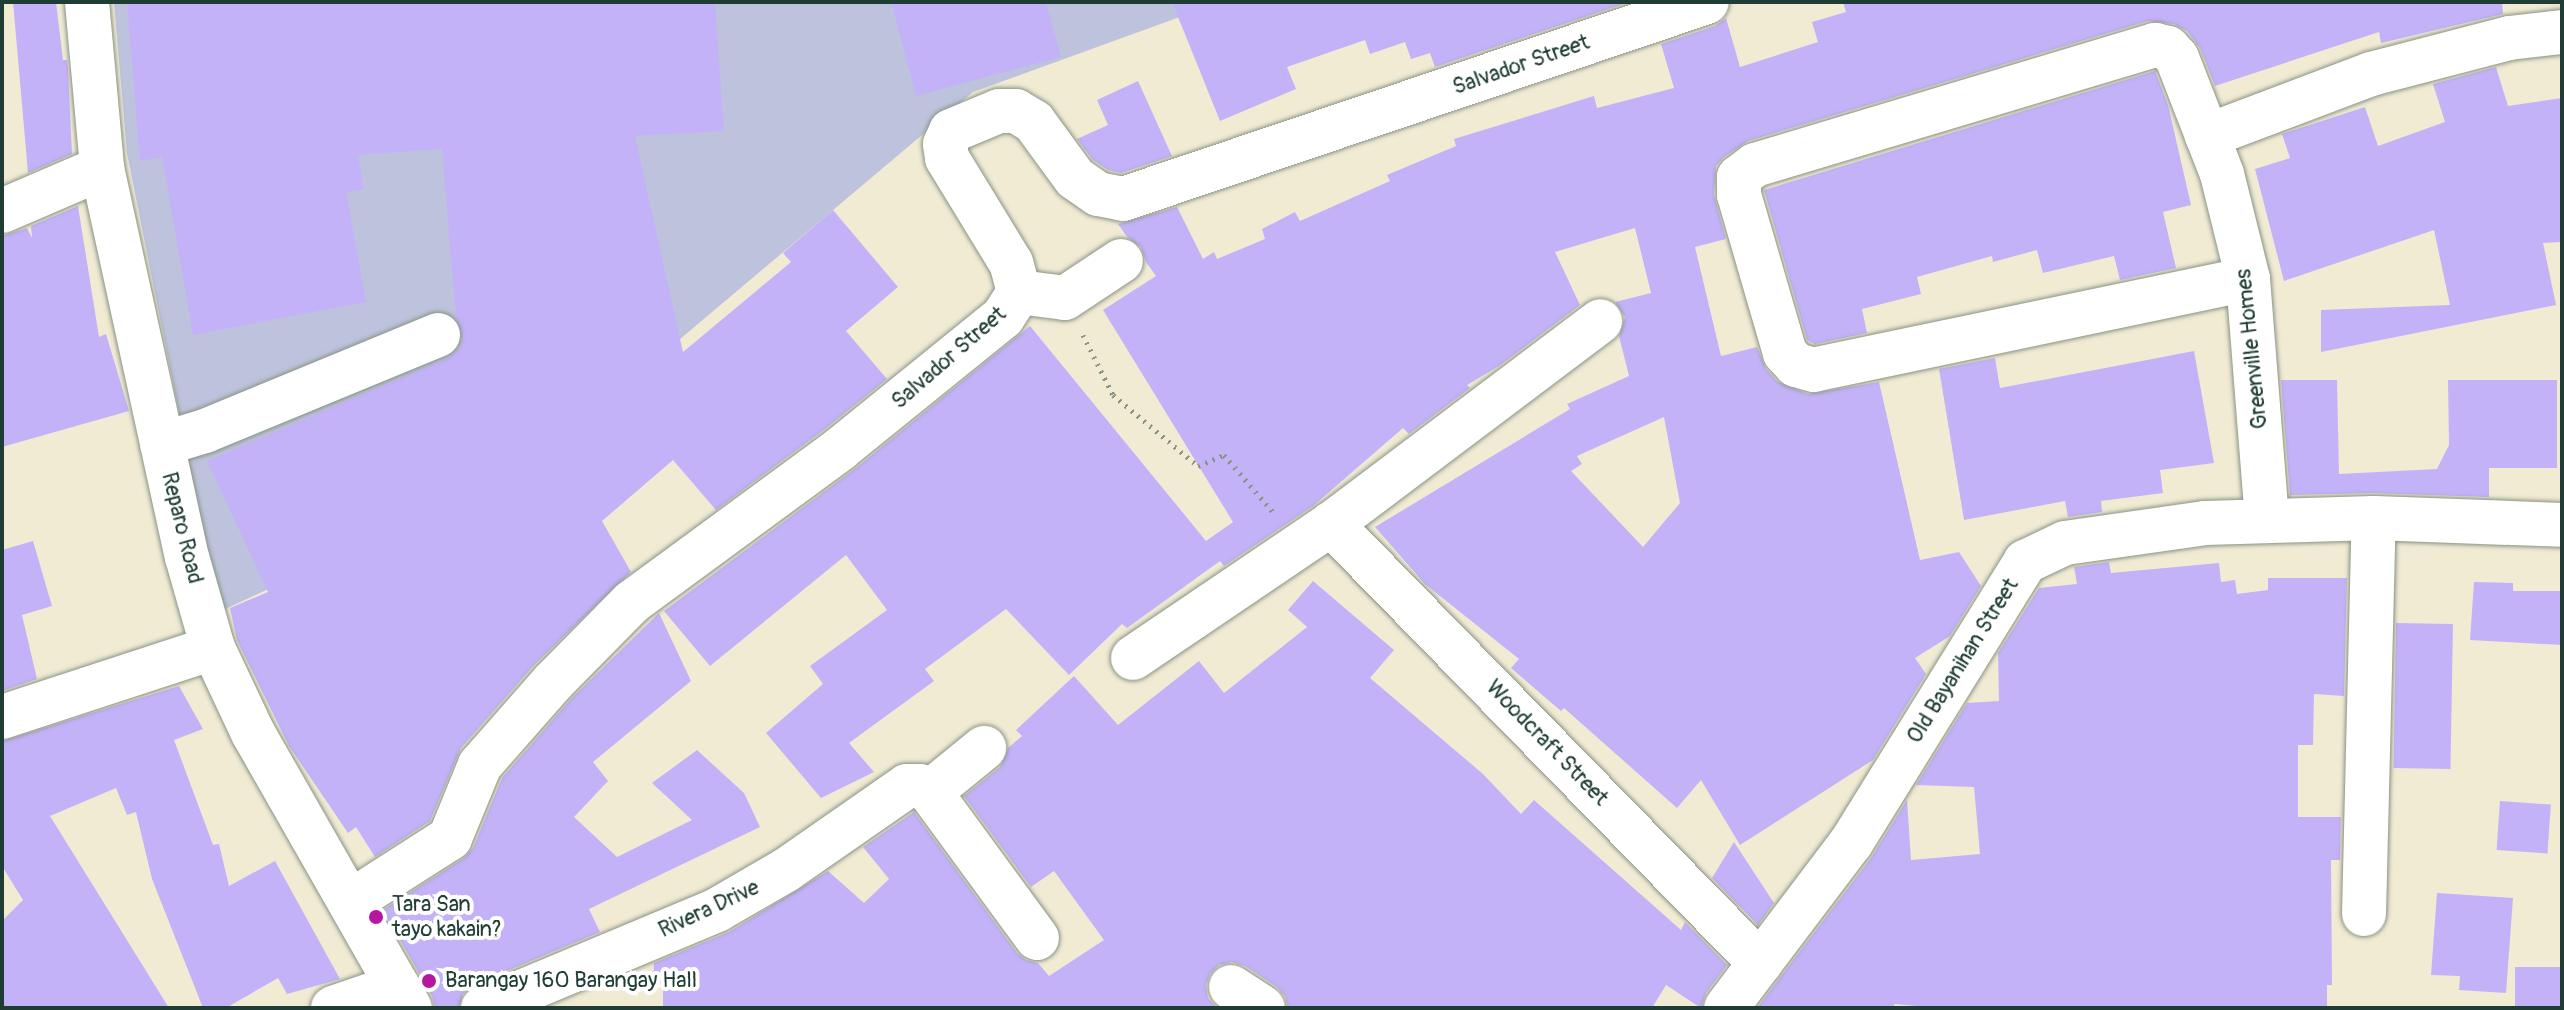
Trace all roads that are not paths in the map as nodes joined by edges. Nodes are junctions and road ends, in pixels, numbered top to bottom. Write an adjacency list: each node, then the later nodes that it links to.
1 (87, 2): 5 (street, Reparo Road)
2 (1707, 2): 9 (street, Salvador Street)
3 (2562, 32): 4 (street)
4 (2207, 136): 8 (street, Greenville Homes); 8 (street, Greenville Homes)
5 (102, 168): 6 (street); 12 (street, Reparo Road)
6 (2, 211)
7 (1121, 261): 9 (street)
8 (2248, 279): 14 (street, Greenville Homes)
9 (1019, 292): 22 (street, Salvador Street)
10 (1600, 321): 16 (street)
11 (438, 335): 12 (street)
12 (162, 444): 17 (street, Reparo Road)
13 (2374, 518): 14 (street, Old Bayanihan Street); 15 (street, Old Bayanihan Street); 23 (street)
14 (2267, 520): 25 (street, Old Bayanihan Street)
15 (2562, 525)
16 (1322, 530): 18 (street); 25 (street, Woodcraft Street)
17 (213, 648): 19 (street); 22 (street, Reparo Road)
18 (1133, 658)
19 (2, 717)
20 (984, 748): 21 (street, Rivera Drive)
21 (925, 789): 24 (street); 28 (street, Rivera Drive)
22 (350, 902): 26 (street, Reparo Road)
23 (2364, 914)
24 (1037, 938)
25 (1760, 963): 29 (street, Old Bayanihan Street)
26 (404, 997): 27 (street)
27 (333, 1008)
28 (483, 1008)
29 (1726, 1008)

